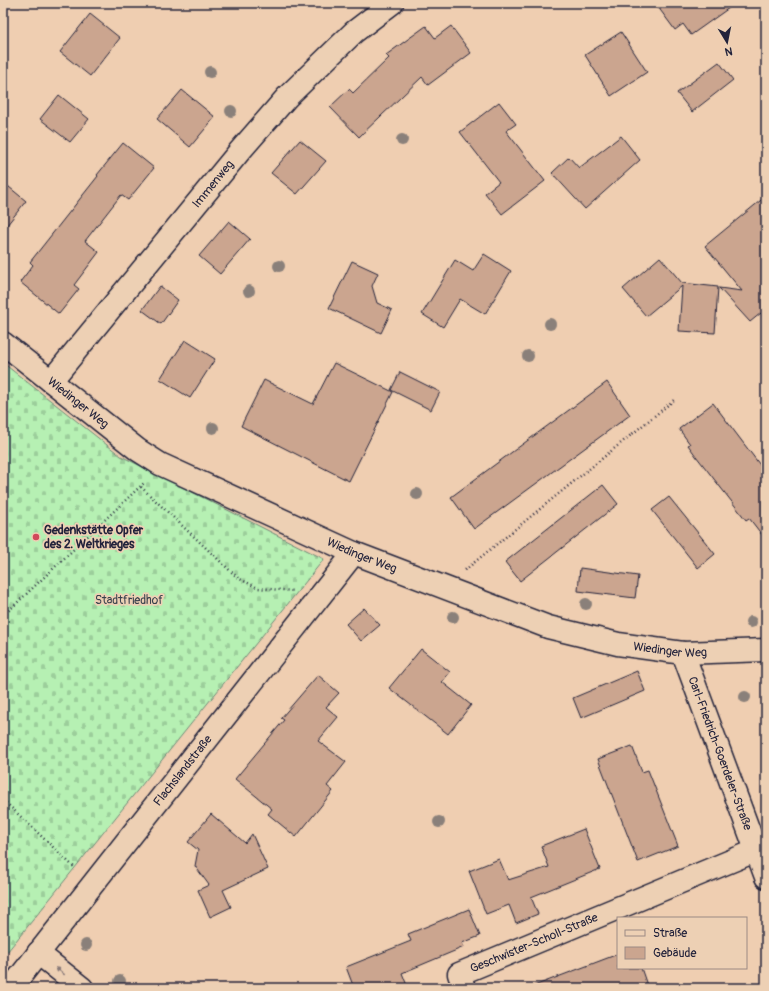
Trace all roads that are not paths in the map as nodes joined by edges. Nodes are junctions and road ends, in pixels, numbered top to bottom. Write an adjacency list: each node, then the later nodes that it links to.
1 (392, 3): 3 (street, Immenweg)
2 (3, 343): 3 (street, Wiedinger Weg)
3 (51, 381): 4 (street, Wiedinger Weg)
4 (354, 553): 6 (street, Wiedinger Weg); 9 (street, Flachslandstraße)
5 (766, 650): 6 (street, Wiedinger Weg)
6 (683, 653): 7 (street, Carl-Friedrich-Goerdeler-Straße)
7 (756, 851): 8 (street, Carl-Friedrich-Goerdeler-Straße); 12 (street, Geschwister-Scholl-Straße)
8 (766, 877)
9 (38, 954): 10 (street, Flachslandstraße); 11 (street, one-way to 9)
10 (11, 988)
11 (82, 988)
12 (464, 988)

